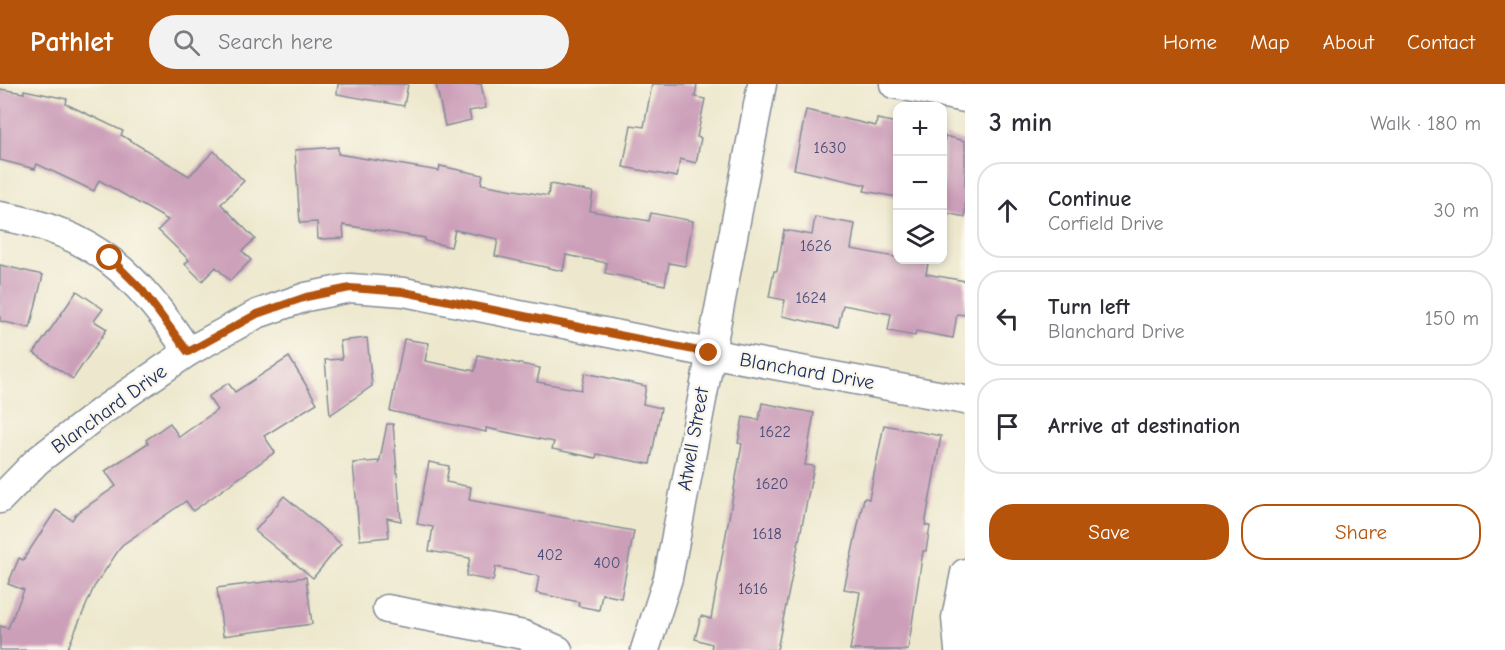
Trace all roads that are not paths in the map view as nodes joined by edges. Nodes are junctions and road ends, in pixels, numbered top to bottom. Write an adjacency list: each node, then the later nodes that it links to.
1 (762, 84): 6 (street, Atwell Street)
2 (894, 84): 3 (street)
3 (965, 98)
4 (0, 216): 5 (street)
5 (188, 352): 6 (street, Blanchard Drive); 8 (street, Blanchard Drive)
6 (709, 353): 7 (street, Blanchard Drive); 12 (street, Atwell Street)
7 (965, 400)
8 (0, 499)
9 (965, 573): 13 (street)
10 (387, 609): 11 (street)
11 (558, 650)
12 (645, 650)
13 (959, 650)

